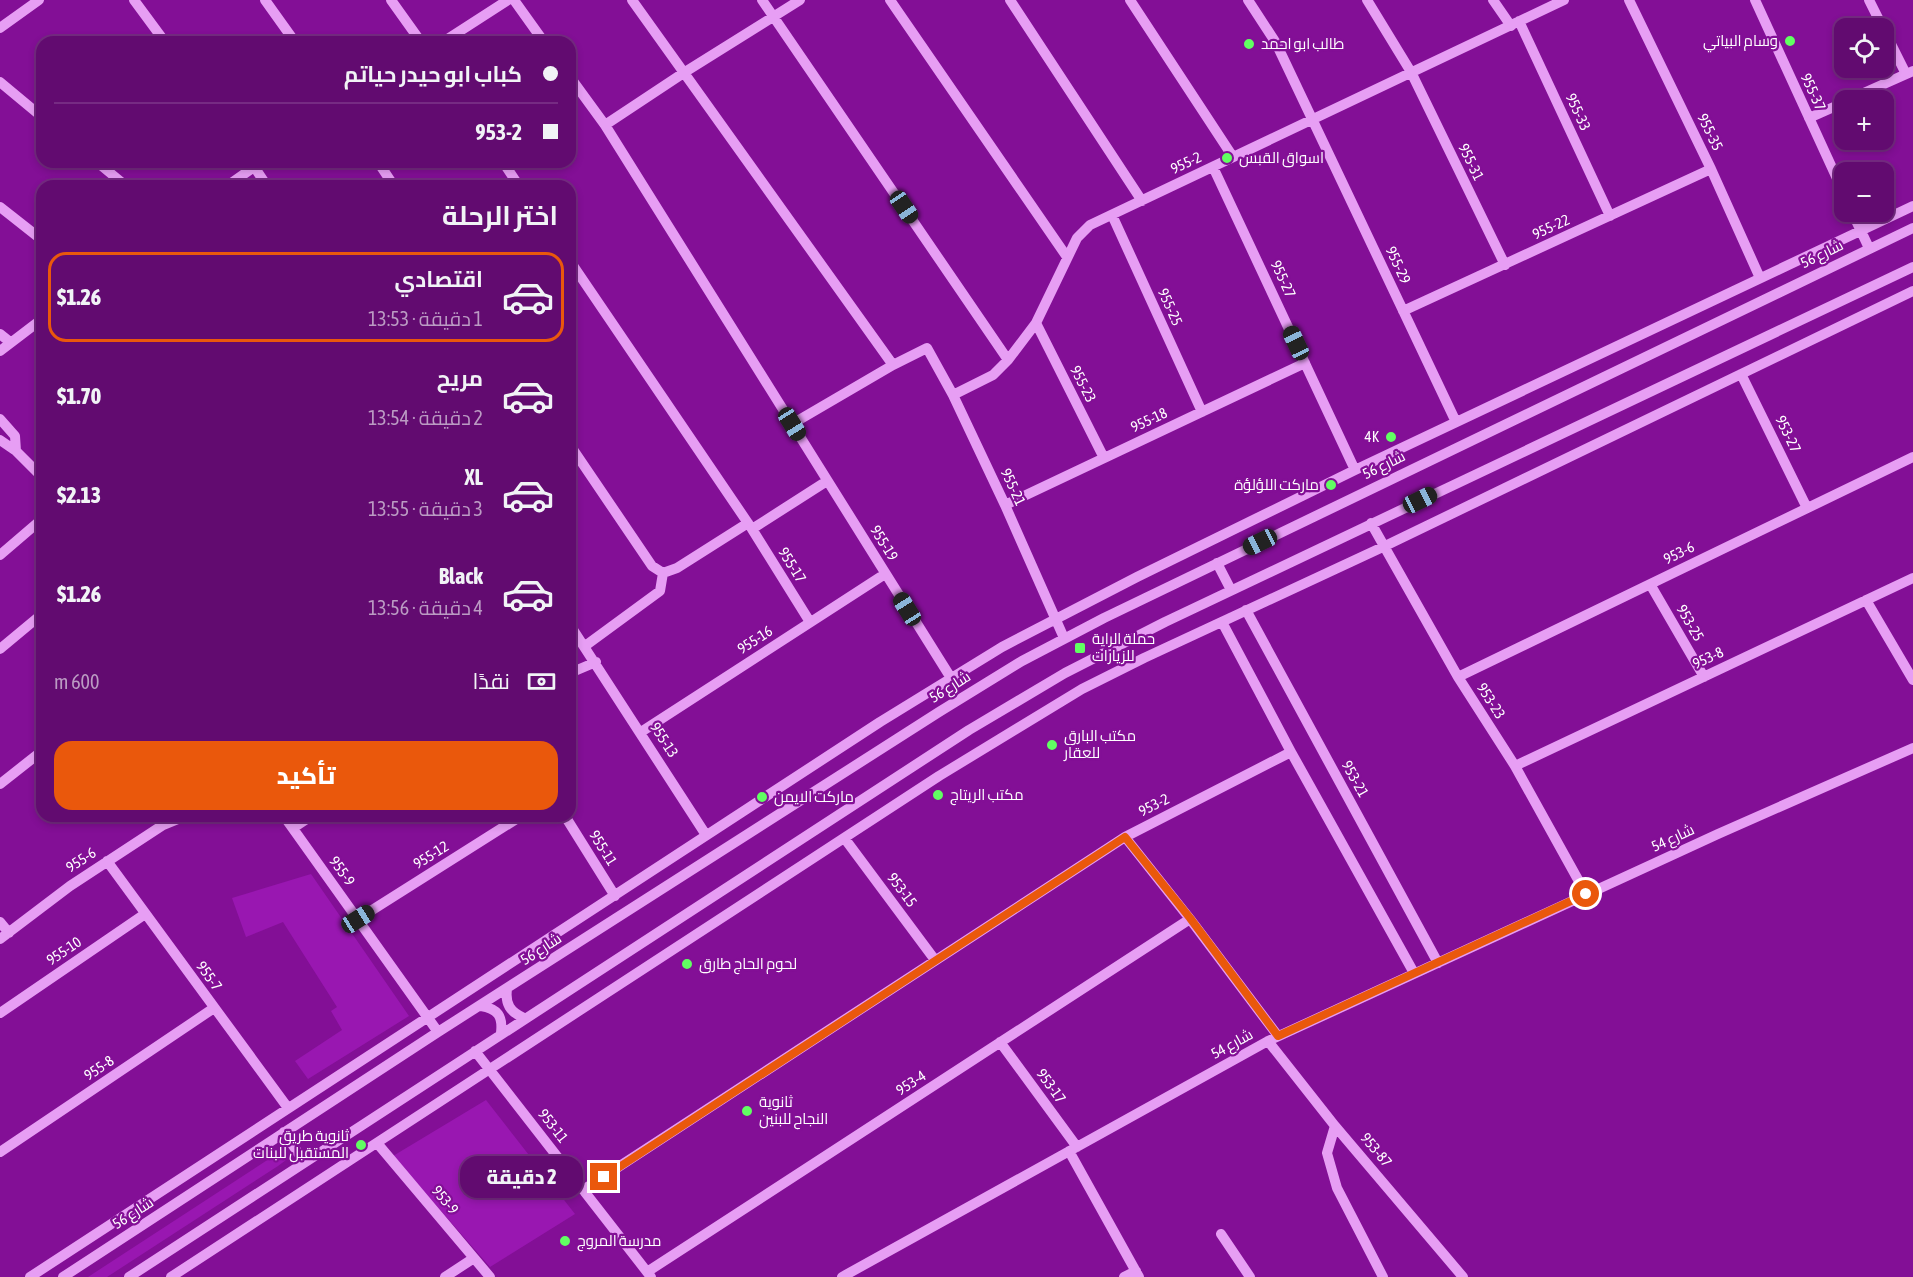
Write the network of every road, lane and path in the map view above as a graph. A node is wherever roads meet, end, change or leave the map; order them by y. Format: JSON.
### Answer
{"nodes":[{"id":1,"x":39,"y":0,"type":"edge"},
{"id":2,"x":134,"y":0,"type":"edge"},
{"id":3,"x":266,"y":0,"type":"edge"},
{"id":4,"x":391,"y":0,"type":"edge"},
{"id":5,"x":508,"y":0,"type":"edge"},
{"id":6,"x":514,"y":0,"type":"edge"},
{"id":7,"x":632,"y":0,"type":"edge"},
{"id":8,"x":762,"y":0,"type":"edge"},
{"id":9,"x":800,"y":0,"type":"edge"},
{"id":10,"x":890,"y":0,"type":"edge"},
{"id":11,"x":1010,"y":0,"type":"edge"},
{"id":12,"x":1130,"y":0,"type":"edge"},
{"id":13,"x":1248,"y":0,"type":"edge"},
{"id":14,"x":1367,"y":0,"type":"edge"},
{"id":15,"x":1493,"y":0,"type":"edge"},
{"id":16,"x":1564,"y":0,"type":"edge"},
{"id":17,"x":1629,"y":0,"type":"edge"},
{"id":18,"x":1755,"y":0,"type":"edge"},
{"id":19,"x":1869,"y":0,"type":"edge"},
{"id":20,"x":774,"y":16,"type":"junction"},
{"id":21,"x":1878,"y":18,"type":"edge"},
{"id":22,"x":1515,"y":24,"type":"junction"},
{"id":23,"x":0,"y":28,"type":"edge"},
{"id":24,"x":159,"y":36,"type":"edge"},
{"id":25,"x":291,"y":36,"type":"edge"},
{"id":26,"x":417,"y":36,"type":"edge"},
{"id":27,"x":452,"y":36,"type":"edge"},
{"id":28,"x":540,"y":36,"type":"edge"},
{"id":29,"x":1894,"y":47,"type":"edge"},
{"id":30,"x":685,"y":72,"type":"junction"},
{"id":31,"x":1411,"y":72,"type":"junction"},
{"id":32,"x":1909,"y":73,"type":"edge"},
{"id":33,"x":0,"y":82,"type":"edge"},
{"id":34,"x":576,"y":85,"type":"edge"},
{"id":35,"x":1871,"y":90,"type":"edge"},
{"id":36,"x":1834,"y":107,"type":"edge"},
{"id":37,"x":36,"y":112,"type":"edge"},
{"id":38,"x":1809,"y":118,"type":"junction"},
{"id":39,"x":1313,"y":119,"type":"junction"},
{"id":40,"x":605,"y":125,"type":"junction"},
{"id":41,"x":1233,"y":157,"type":"junction"},
{"id":42,"x":1213,"y":166,"type":"junction"},
{"id":43,"x":104,"y":168,"type":"edge"},
{"id":44,"x":251,"y":168,"type":"edge"},
{"id":45,"x":1711,"y":169,"type":"junction"},
{"id":46,"x":1834,"y":172,"type":"edge"},
{"id":47,"x":119,"y":180,"type":"edge"},
{"id":48,"x":235,"y":180,"type":"edge"},
{"id":49,"x":1142,"y":201,"type":"junction"},
{"id":50,"x":1913,"y":206,"type":"edge"},
{"id":51,"x":0,"y":207,"type":"edge"},
{"id":52,"x":1112,"y":215,"type":"junction"},
{"id":53,"x":1610,"y":216,"type":"junction"},
{"id":54,"x":1857,"y":222,"type":"edge"},
{"id":55,"x":1913,"y":228,"type":"edge"},
{"id":56,"x":1861,"y":230,"type":"junction"},
{"id":57,"x":36,"y":235,"type":"edge"},
{"id":58,"x":1869,"y":248,"type":"junction"},
{"id":59,"x":1067,"y":257,"type":"junction"},
{"id":60,"x":1504,"y":265,"type":"junction"},
{"id":61,"x":1913,"y":267,"type":"edge"},
{"id":62,"x":576,"y":270,"type":"edge"},
{"id":63,"x":1760,"y":278,"type":"junction"},
{"id":64,"x":1913,"y":291,"type":"edge"},
{"id":65,"x":1403,"y":311,"type":"junction"},
{"id":66,"x":36,"y":323,"type":"edge"},
{"id":67,"x":1036,"y":323,"type":"junction"},
{"id":68,"x":0,"y":334,"type":"edge"},
{"id":69,"x":10,"y":342,"type":"junction"},
{"id":70,"x":0,"y":351,"type":"edge"},
{"id":71,"x":1008,"y":360,"type":"junction"},
{"id":72,"x":1305,"y":363,"type":"junction"},
{"id":73,"x":893,"y":365,"type":"junction"},
{"id":74,"x":1741,"y":374,"type":"junction"},
{"id":75,"x":953,"y":395,"type":"junction"},
{"id":76,"x":1202,"y":412,"type":"junction"},
{"id":77,"x":0,"y":419,"type":"edge"},
{"id":78,"x":1456,"y":422,"type":"junction"},
{"id":79,"x":792,"y":424,"type":"junction"},
{"id":80,"x":0,"y":440,"type":"edge"},
{"id":81,"x":16,"y":451,"type":"junction"},
{"id":82,"x":576,"y":455,"type":"edge"},
{"id":83,"x":1913,"y":457,"type":"edge"},
{"id":84,"x":1104,"y":458,"type":"junction"},
{"id":85,"x":1355,"y":470,"type":"junction"},
{"id":86,"x":36,"y":471,"type":"edge"},
{"id":87,"x":827,"y":481,"type":"junction"},
{"id":88,"x":1005,"y":505,"type":"junction"},
{"id":89,"x":1807,"y":508,"type":"junction"},
{"id":90,"x":1371,"y":523,"type":"junction"},
{"id":91,"x":36,"y":524,"type":"edge"},
{"id":92,"x":750,"y":526,"type":"junction"},
{"id":93,"x":1385,"y":546,"type":"junction"},
{"id":94,"x":0,"y":555,"type":"edge"},
{"id":95,"x":1217,"y":563,"type":"junction"},
{"id":96,"x":663,"y":573,"type":"junction"},
{"id":97,"x":885,"y":574,"type":"junction"},
{"id":98,"x":1913,"y":578,"type":"edge"},
{"id":99,"x":1650,"y":584,"type":"junction"},
{"id":100,"x":1231,"y":590,"type":"junction"},
{"id":101,"x":1866,"y":600,"type":"junction"},
{"id":102,"x":1246,"y":610,"type":"junction"},
{"id":103,"x":36,"y":619,"type":"edge"},
{"id":104,"x":1055,"y":619,"type":"junction"},
{"id":105,"x":1222,"y":621,"type":"junction"},
{"id":106,"x":810,"y":622,"type":"junction"},
{"id":107,"x":576,"y":633,"type":"edge"},
{"id":108,"x":1064,"y":638,"type":"junction"},
{"id":109,"x":585,"y":646,"type":"junction"},
{"id":110,"x":0,"y":649,"type":"edge"},
{"id":111,"x":596,"y":662,"type":"junction"},
{"id":112,"x":576,"y":670,"type":"edge"},
{"id":113,"x":1458,"y":677,"type":"junction"},
{"id":114,"x":1704,"y":677,"type":"junction"},
{"id":115,"x":951,"y":678,"type":"junction"},
{"id":116,"x":1913,"y":680,"type":"edge"},
{"id":117,"x":641,"y":732,"type":"junction"},
{"id":118,"x":1913,"y":748,"type":"edge"},
{"id":119,"x":1291,"y":752,"type":"junction"},
{"id":120,"x":36,"y":756,"type":"edge"},
{"id":121,"x":1515,"y":766,"type":"junction"},
{"id":122,"x":0,"y":784,"type":"edge"},
{"id":123,"x":170,"y":822,"type":"edge"},
{"id":124,"x":288,"y":822,"type":"edge"},
{"id":125,"x":302,"y":822,"type":"edge"},
{"id":126,"x":512,"y":822,"type":"edge"},
{"id":127,"x":569,"y":822,"type":"edge"},
{"id":128,"x":293,"y":828,"type":"junction"},
{"id":129,"x":706,"y":834,"type":"junction"},
{"id":130,"x":1125,"y":837,"type":"junction"},
{"id":131,"x":845,"y":839,"type":"junction"},
{"id":132,"x":107,"y":861,"type":"junction"},
{"id":133,"x":1586,"y":894,"type":"junction"},
{"id":134,"x":615,"y":896,"type":"junction"},
{"id":135,"x":145,"y":914,"type":"junction"},
{"id":136,"x":1190,"y":918,"type":"junction"},
{"id":137,"x":358,"y":919,"type":"junction"},
{"id":138,"x":0,"y":922,"type":"edge"},
{"id":139,"x":4,"y":936,"type":"edge"},
{"id":140,"x":935,"y":960,"type":"junction"},
{"id":141,"x":1438,"y":963,"type":"junction"},
{"id":142,"x":1414,"y":973,"type":"junction"},
{"id":143,"x":507,"y":989,"type":"junction"},
{"id":144,"x":480,"y":1006,"type":"junction"},
{"id":145,"x":214,"y":1008,"type":"junction"},
{"id":146,"x":0,"y":1013,"type":"edge"},
{"id":147,"x":428,"y":1017,"type":"junction"},
{"id":148,"x":524,"y":1018,"type":"junction"},
{"id":149,"x":438,"y":1032,"type":"junction"},
{"id":150,"x":501,"y":1033,"type":"junction"},
{"id":151,"x":1273,"y":1039,"type":"junction"},
{"id":152,"x":1000,"y":1042,"type":"junction"},
{"id":153,"x":475,"y":1051,"type":"junction"},
{"id":154,"x":490,"y":1070,"type":"junction"},
{"id":155,"x":288,"y":1108,"type":"junction"},
{"id":156,"x":1335,"y":1126,"type":"junction"},
{"id":157,"x":284,"y":1132,"type":"junction"},
{"id":158,"x":377,"y":1143,"type":"junction"},
{"id":159,"x":1073,"y":1149,"type":"junction"},
{"id":160,"x":0,"y":1152,"type":"edge"},
{"id":161,"x":304,"y":1162,"type":"junction"},
{"id":162,"x":584,"y":1190,"type":"junction"},
{"id":163,"x":1221,"y":1234,"type":"dead end"},
{"id":164,"x":474,"y":1258,"type":"junction"},
{"id":165,"x":1137,"y":1274,"type":"edge"},
{"id":166,"x":649,"y":1275,"type":"edge"},
{"id":167,"x":30,"y":1277,"type":"edge"},
{"id":168,"x":63,"y":1277,"type":"edge"},
{"id":169,"x":129,"y":1277,"type":"edge"},
{"id":170,"x":171,"y":1277,"type":"edge"},
{"id":171,"x":445,"y":1277,"type":"edge"},
{"id":172,"x":490,"y":1277,"type":"edge"},
{"id":173,"x":842,"y":1277,"type":"edge"},
{"id":174,"x":1124,"y":1277,"type":"edge"},
{"id":175,"x":1250,"y":1277,"type":"edge"},
{"id":176,"x":1383,"y":1277,"type":"edge"},
{"id":177,"x":1463,"y":1277,"type":"edge"}],
"edges":[{"from":1,"to":23,"type":"street"},
{"from":2,"to":24,"type":"street"},
{"from":3,"to":25,"type":"street"},
{"from":4,"to":26,"type":"street"},
{"from":5,"to":27,"type":"street"},
{"from":6,"to":28,"type":"street"},
{"from":7,"to":30,"type":"street"},
{"from":8,"to":20,"type":"street"},
{"from":9,"to":20,"type":"street"},
{"from":10,"to":59,"type":"street"},
{"from":11,"to":49,"type":"street"},
{"from":12,"to":41,"type":"street"},
{"from":13,"to":39,"type":"street","name":"955-29"},
{"from":14,"to":31,"type":"street","name":"955-31"},
{"from":15,"to":22,"type":"street","name":"955-33"},
{"from":16,"to":22,"type":"street","name":"955-2"},
{"from":17,"to":45,"type":"street","name":"955-35"},
{"from":18,"to":38,"type":"street","name":"955-37"},
{"from":19,"to":21,"type":"street"},
{"from":20,"to":30,"type":"street"},
{"from":20,"to":71,"type":"street"},
{"from":22,"to":31,"type":"street","name":"955-2"},
{"from":22,"to":53,"type":"street","name":"955-33"},
{"from":29,"to":32,"type":"street"},
{"from":30,"to":40,"type":"street"},
{"from":30,"to":73,"type":"street"},
{"from":31,"to":39,"type":"street","name":"955-2"},
{"from":31,"to":60,"type":"street","name":"955-31"},
{"from":32,"to":35,"type":"street"},
{"from":33,"to":37,"type":"street"},
{"from":34,"to":40,"type":"street","name":"955-19"},
{"from":36,"to":38,"type":"street"},
{"from":38,"to":46,"type":"street","name":"955-37"},
{"from":39,"to":41,"type":"street","name":"955-2"},
{"from":39,"to":65,"type":"street","name":"955-29"},
{"from":40,"to":79,"type":"street","name":"955-19"},
{"from":41,"to":42,"type":"street","name":"955-2"},
{"from":42,"to":49,"type":"street","name":"955-2"},
{"from":42,"to":72,"type":"street","name":"955-27"},
{"from":43,"to":47,"type":"street"},
{"from":44,"to":48,"type":"street"},
{"from":45,"to":53,"type":"street","name":"955-22"},
{"from":45,"to":63,"type":"street","name":"955-35"},
{"from":49,"to":52,"type":"street","name":"955-2"},
{"from":50,"to":56,"type":"street"},
{"from":51,"to":57,"type":"street"},
{"from":52,"to":59,"type":"street","name":"955-2"},
{"from":52,"to":76,"type":"street","name":"955-25"},
{"from":53,"to":60,"type":"street","name":"955-22"},
{"from":54,"to":56,"type":"street"},
{"from":55,"to":58,"type":"street","name":"شارع 56"},
{"from":56,"to":58,"type":"street"},
{"from":56,"to":63,"type":"street"},
{"from":58,"to":95,"type":"street","name":"شارع 56"},
{"from":59,"to":67,"type":"street","name":"955-2"},
{"from":60,"to":65,"type":"street","name":"955-22"},
{"from":61,"to":90,"type":"street"},
{"from":62,"to":92,"type":"street","name":"955-17"},
{"from":63,"to":78,"type":"street"},
{"from":64,"to":74,"type":"street"},
{"from":65,"to":78,"type":"street","name":"955-29"},
{"from":66,"to":69,"type":"street"},
{"from":67,"to":71,"type":"street","name":"955-2"},
{"from":67,"to":84,"type":"street","name":"955-23"},
{"from":68,"to":69,"type":"street"},
{"from":69,"to":70,"type":"street"},
{"from":71,"to":75,"type":"street","name":"955-2"},
{"from":72,"to":76,"type":"street","name":"955-18"},
{"from":72,"to":85,"type":"street","name":"955-27"},
{"from":73,"to":75,"type":"street","name":"955-21"},
{"from":73,"to":79,"type":"street"},
{"from":74,"to":89,"type":"street","name":"953-27"},
{"from":74,"to":93,"type":"street"},
{"from":75,"to":88,"type":"street","name":"955-21"},
{"from":76,"to":84,"type":"street","name":"955-18"},
{"from":77,"to":81,"type":"street"},
{"from":78,"to":85,"type":"street"},
{"from":79,"to":87,"type":"street","name":"955-19"},
{"from":80,"to":81,"type":"street"},
{"from":81,"to":86,"type":"street"},
{"from":82,"to":96,"type":"street"},
{"from":83,"to":89,"type":"street","name":"953-6"},
{"from":84,"to":88,"type":"street","name":"955-18"},
{"from":85,"to":104,"type":"street"},
{"from":87,"to":92,"type":"street"},
{"from":87,"to":97,"type":"street","name":"955-19"},
{"from":88,"to":104,"type":"street","name":"955-21"},
{"from":89,"to":99,"type":"street","name":"953-6"},
{"from":90,"to":93,"type":"street","name":"953-23"},
{"from":90,"to":100,"type":"street"},
{"from":91,"to":94,"type":"street"},
{"from":92,"to":96,"type":"street"},
{"from":92,"to":106,"type":"street","name":"955-17"},
{"from":93,"to":102,"type":"street"},
{"from":93,"to":113,"type":"street","name":"953-23"},
{"from":95,"to":100,"type":"street"},
{"from":95,"to":108,"type":"street","name":"شارع 56"},
{"from":96,"to":109,"type":"street"},
{"from":97,"to":106,"type":"street","name":"955-16"},
{"from":97,"to":115,"type":"street","name":"955-19"},
{"from":98,"to":101,"type":"street","name":"953-8"},
{"from":99,"to":113,"type":"street","name":"953-6"},
{"from":99,"to":114,"type":"street","name":"953-25"},
{"from":100,"to":148,"type":"street"},
{"from":101,"to":114,"type":"street","name":"953-8"},
{"from":101,"to":116,"type":"street"},
{"from":102,"to":105,"type":"street"},
{"from":102,"to":141,"type":"street","name":"953-21"},
{"from":103,"to":110,"type":"street"},
{"from":104,"to":108,"type":"street","name":"955-21"},
{"from":104,"to":115,"type":"street"},
{"from":105,"to":119,"type":"street"},
{"from":105,"to":131,"type":"street"},
{"from":106,"to":117,"type":"street","name":"955-16"},
{"from":107,"to":109,"type":"street","name":"955-13"},
{"from":108,"to":143,"type":"street","name":"شارع 56"},
{"from":109,"to":111,"type":"street","name":"955-13"},
{"from":111,"to":112,"type":"street"},
{"from":111,"to":117,"type":"street","name":"955-13"},
{"from":113,"to":121,"type":"street","name":"953-23"},
{"from":114,"to":121,"type":"street","name":"953-8"},
{"from":115,"to":129,"type":"street"},
{"from":117,"to":129,"type":"street","name":"955-13"},
{"from":118,"to":133,"type":"street","name":"شارع 54"},
{"from":119,"to":130,"type":"street","name":"953-2"},
{"from":119,"to":142,"type":"street"},
{"from":120,"to":122,"type":"street"},
{"from":121,"to":133,"type":"street","name":"953-23"},
{"from":123,"to":132,"type":"street","name":"955-6"},
{"from":124,"to":128,"type":"street","name":"955-9"},
{"from":125,"to":128,"type":"street"},
{"from":126,"to":137,"type":"street","name":"955-12"},
{"from":127,"to":134,"type":"street","name":"955-11"},
{"from":128,"to":137,"type":"street","name":"955-9"},
{"from":129,"to":134,"type":"street"},
{"from":130,"to":136,"type":"street","name":"953-87"},
{"from":130,"to":140,"type":"street","name":"953-2"},
{"from":131,"to":140,"type":"street","name":"953-15"},
{"from":131,"to":154,"type":"street"},
{"from":132,"to":135,"type":"street","name":"955-7"},
{"from":132,"to":139,"type":"street","name":"955-6"},
{"from":133,"to":141,"type":"street","name":"شارع 54"},
{"from":134,"to":147,"type":"street"},
{"from":135,"to":145,"type":"street","name":"955-7"},
{"from":135,"to":146,"type":"street","name":"955-10"},
{"from":136,"to":151,"type":"street","name":"953-87"},
{"from":136,"to":152,"type":"street","name":"953-4"},
{"from":137,"to":147,"type":"street","name":"955-9"},
{"from":138,"to":139,"type":"street"},
{"from":140,"to":162,"type":"street","name":"953-2"},
{"from":141,"to":142,"type":"street","name":"شارع 54"},
{"from":142,"to":151,"type":"street","name":"شارع 54"},
{"from":143,"to":144,"type":"street","name":"شارع 56"},
{"from":143,"to":148,"type":"street"},
{"from":144,"to":149,"type":"street","name":"شارع 56"},
{"from":144,"to":150,"type":"street"},
{"from":145,"to":155,"type":"street","name":"955-7"},
{"from":145,"to":160,"type":"street","name":"955-8"},
{"from":147,"to":149,"type":"street","name":"955-9"},
{"from":147,"to":155,"type":"street"},
{"from":148,"to":150,"type":"street"},
{"from":149,"to":157,"type":"street","name":"شارع 56"},
{"from":150,"to":153,"type":"street"},
{"from":151,"to":156,"type":"street","name":"953-87"},
{"from":151,"to":159,"type":"street","name":"شارع 54"},
{"from":152,"to":159,"type":"street","name":"953-17"},
{"from":152,"to":166,"type":"street","name":"953-4"},
{"from":153,"to":154,"type":"street","name":"953-11"},
{"from":153,"to":161,"type":"street"},
{"from":154,"to":158,"type":"street"},
{"from":154,"to":162,"type":"street","name":"953-11"},
{"from":155,"to":167,"type":"street"},
{"from":156,"to":176,"type":"street"},
{"from":156,"to":177,"type":"street","name":"953-87"},
{"from":157,"to":161,"type":"street"},
{"from":157,"to":168,"type":"street","name":"شارع 56"},
{"from":158,"to":164,"type":"street","name":"953-9"},
{"from":158,"to":170,"type":"street"},
{"from":159,"to":165,"type":"street","name":"953-17"},
{"from":159,"to":173,"type":"street","name":"شارع 54"},
{"from":161,"to":169,"type":"street"},
{"from":162,"to":166,"type":"street","name":"953-11"},
{"from":163,"to":175,"type":"street"},
{"from":164,"to":171,"type":"street"},
{"from":164,"to":172,"type":"street","name":"953-9"},
{"from":165,"to":174,"type":"street"}]}
